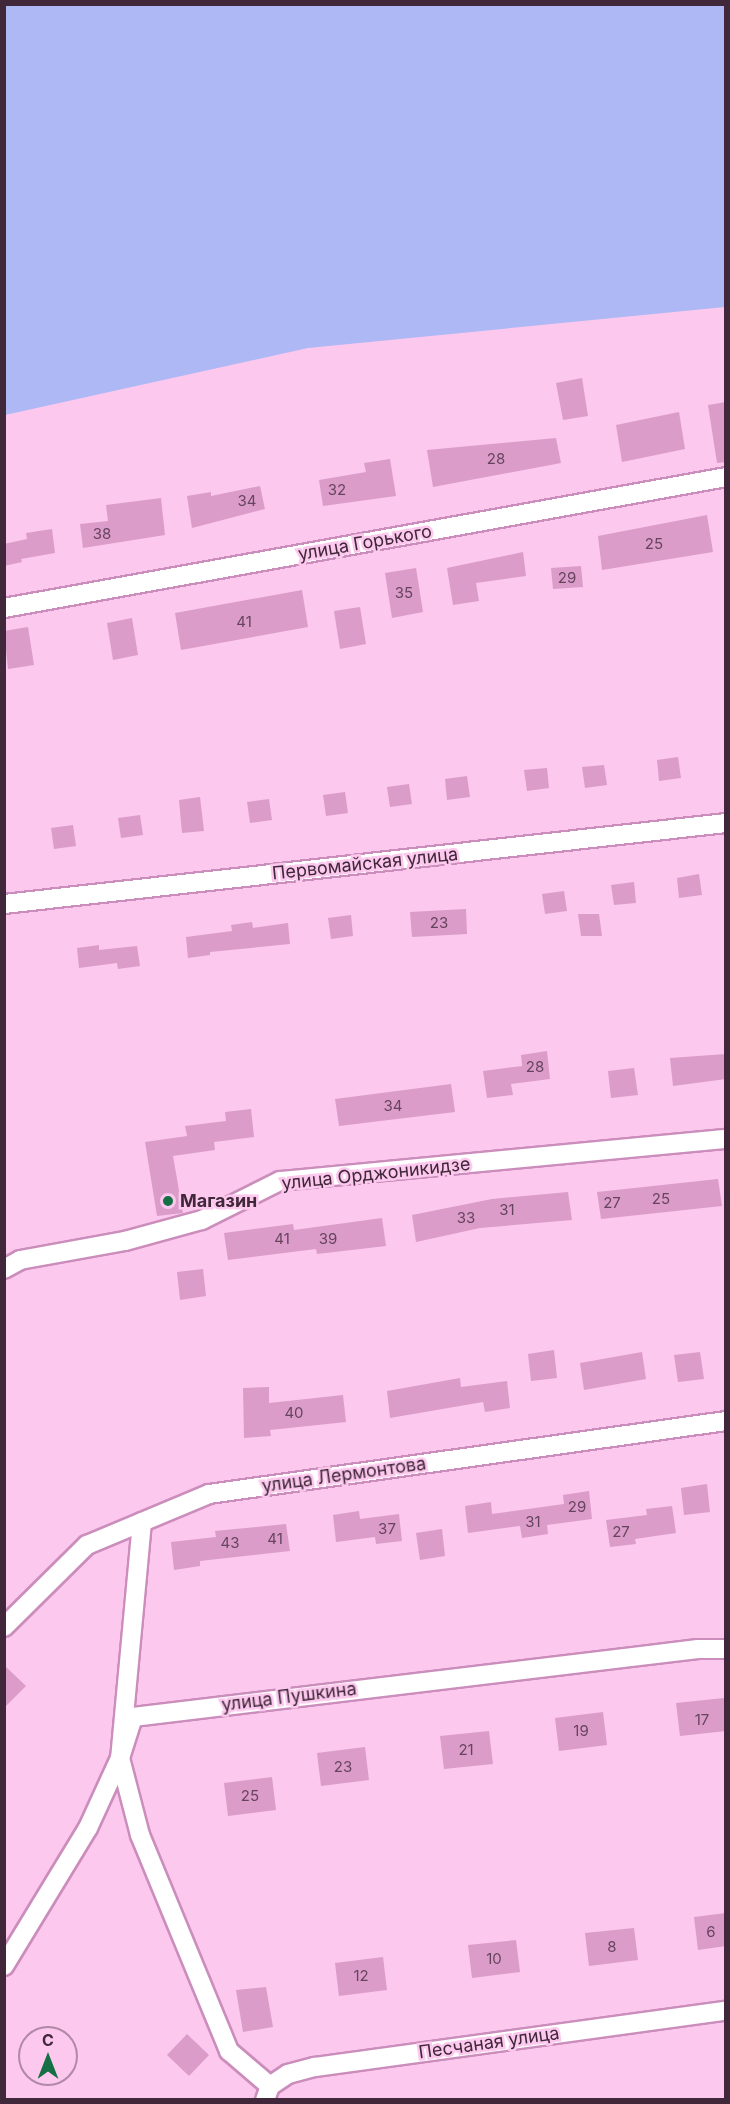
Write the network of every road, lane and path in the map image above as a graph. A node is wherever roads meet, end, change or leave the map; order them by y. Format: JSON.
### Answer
{"nodes":[{"id":1,"x":726,"y":477,"type":"edge"},
{"id":2,"x":4,"y":608,"type":"edge"},
{"id":3,"x":726,"y":823,"type":"edge"},
{"id":4,"x":4,"y":904,"type":"edge"},
{"id":5,"x":726,"y":1139,"type":"edge"},
{"id":6,"x":4,"y":1269,"type":"edge"},
{"id":7,"x":726,"y":1421,"type":"edge"},
{"id":8,"x":142,"y":1522,"type":"junction"},
{"id":9,"x":4,"y":1627,"type":"edge"},
{"id":10,"x":726,"y":1649,"type":"edge"},
{"id":11,"x":120,"y":1758,"type":"junction"},
{"id":12,"x":4,"y":1966,"type":"edge"},
{"id":13,"x":726,"y":2011,"type":"edge"},
{"id":14,"x":268,"y":2093,"type":"edge"}],
"edges":[{"from":1,"to":2,"type":"street","name":"улица Горького"},
{"from":3,"to":4,"type":"street","name":"Первомайская улица"},
{"from":5,"to":6,"type":"street","name":"улица Орджоникидзе"},
{"from":7,"to":8,"type":"street","name":"улица Лермонтова"},
{"from":8,"to":9,"type":"street","name":"улица Лермонтова"},
{"from":8,"to":11,"type":"street"},
{"from":10,"to":11,"type":"street","name":"улица Пушкина"},
{"from":11,"to":12,"type":"street","name":"улица Пушкина"},
{"from":11,"to":14,"type":"street"},
{"from":13,"to":14,"type":"street","name":"Песчаная улица"}]}
